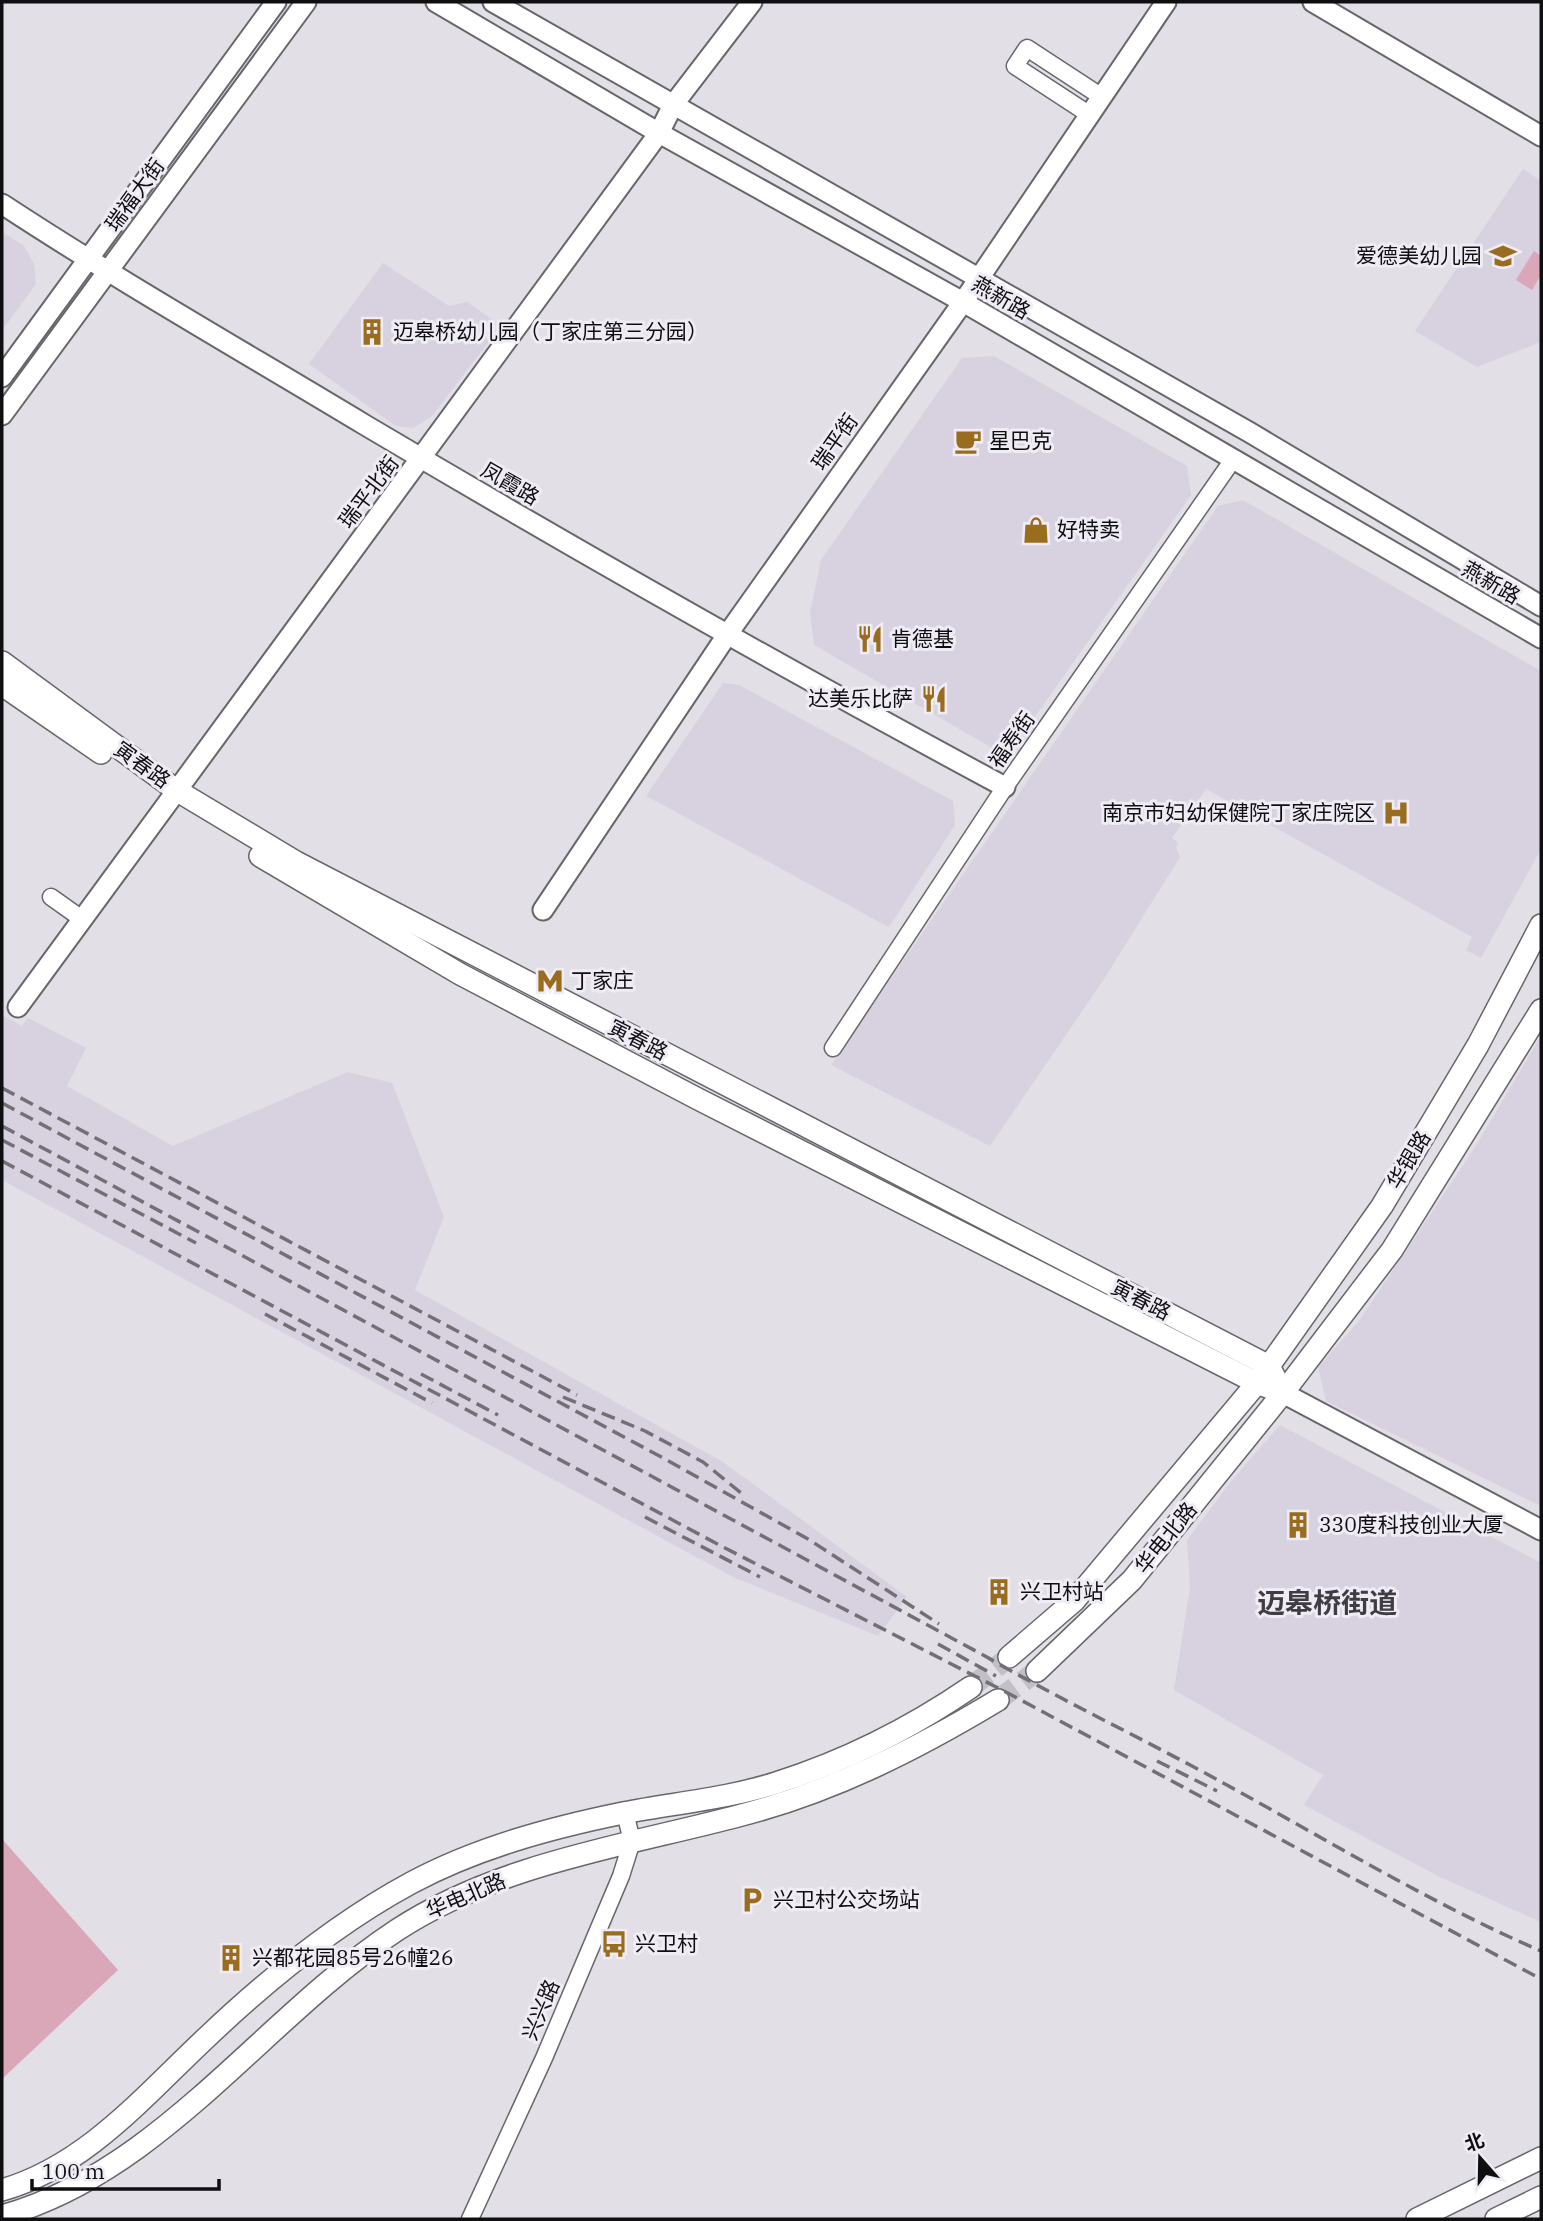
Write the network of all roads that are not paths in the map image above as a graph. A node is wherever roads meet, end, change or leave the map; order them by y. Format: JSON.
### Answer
{"nodes":[{"id":1,"x":276,"y":2,"type":"edge"},
{"id":2,"x":306,"y":2,"type":"edge"},
{"id":3,"x":436,"y":2,"type":"edge"},
{"id":4,"x":493,"y":2,"type":"edge"},
{"id":5,"x":752,"y":2,"type":"edge"},
{"id":6,"x":1166,"y":2,"type":"edge"},
{"id":7,"x":1313,"y":2,"type":"edge"},
{"id":8,"x":1102,"y":97,"type":"junction"},
{"id":9,"x":673,"y":105,"type":"junction"},
{"id":10,"x":1090,"y":115,"type":"junction"},
{"id":11,"x":659,"y":133,"type":"junction"},
{"id":12,"x":1541,"y":136,"type":"edge"},
{"id":13,"x":2,"y":204,"type":"edge"},
{"id":14,"x":89,"y":261,"type":"junction"},
{"id":15,"x":107,"y":272,"type":"junction"},
{"id":16,"x":979,"y":278,"type":"junction"},
{"id":17,"x":963,"y":302,"type":"junction"},
{"id":18,"x":2,"y":377,"type":"edge"},
{"id":19,"x":2,"y":415,"type":"edge"},
{"id":20,"x":421,"y":459,"type":"junction"},
{"id":21,"x":1232,"y":461,"type":"junction"},
{"id":22,"x":1541,"y":606,"type":"edge"},
{"id":23,"x":727,"y":635,"type":"junction"},
{"id":24,"x":1541,"y":638,"type":"edge"},
{"id":25,"x":2,"y":662,"type":"edge"},
{"id":26,"x":2,"y":685,"type":"edge"},
{"id":27,"x":1005,"y":786,"type":"junction"},
{"id":28,"x":172,"y":795,"type":"junction"},
{"id":29,"x":51,"y":897,"type":"dead end"},
{"id":30,"x":543,"y":910,"type":"dead end"},
{"id":31,"x":82,"y":919,"type":"junction"},
{"id":32,"x":1541,"y":925,"type":"edge"},
{"id":33,"x":18,"y":1007,"type":"dead end"},
{"id":34,"x":1541,"y":1010,"type":"edge"},
{"id":35,"x":834,"y":1048,"type":"dead end"},
{"id":36,"x":1263,"y":1375,"type":"junction"},
{"id":37,"x":1283,"y":1393,"type":"junction"},
{"id":38,"x":1541,"y":1530,"type":"edge"},
{"id":39,"x":1009,"y":1657,"type":"tunnel mouth"},
{"id":40,"x":1037,"y":1671,"type":"tunnel mouth"},
{"id":41,"x":971,"y":1687,"type":"tunnel mouth"},
{"id":42,"x":998,"y":1700,"type":"tunnel mouth"},
{"id":43,"x":625,"y":1812,"type":"junction"},
{"id":44,"x":632,"y":1841,"type":"junction"},
{"id":45,"x":1541,"y":2158,"type":"edge"},
{"id":46,"x":2,"y":2190,"type":"edge"},
{"id":47,"x":1541,"y":2197,"type":"edge"},
{"id":48,"x":2,"y":2216,"type":"edge"},
{"id":49,"x":470,"y":2219,"type":"edge"},
{"id":50,"x":1417,"y":2219,"type":"edge"},
{"id":51,"x":1496,"y":2219,"type":"edge"}],
"edges":[{"from":1,"to":14,"type":"street","name":"瑞福大街"},
{"from":2,"to":15,"type":"street","name":"瑞福大街"},
{"from":3,"to":11,"type":"street","name":"燕新路"},
{"from":4,"to":9,"type":"street","name":"燕新路"},
{"from":5,"to":9,"type":"street","name":"瑞平北街"},
{"from":6,"to":8,"type":"street","name":"瑞平街"},
{"from":7,"to":12,"type":"street"},
{"from":8,"to":10,"type":"street","name":"瑞平街"},
{"from":8,"to":10,"type":"street"},
{"from":9,"to":11,"type":"street","name":"瑞平北街"},
{"from":9,"to":16,"type":"street","name":"燕新路"},
{"from":10,"to":16,"type":"street","name":"瑞平街"},
{"from":11,"to":17,"type":"street","name":"燕新路"},
{"from":11,"to":20,"type":"street","name":"瑞平北街"},
{"from":13,"to":14,"type":"street","name":"凤霞路"},
{"from":14,"to":15,"type":"street","name":"凤霞路"},
{"from":14,"to":18,"type":"street","name":"瑞福大街"},
{"from":15,"to":19,"type":"street","name":"瑞福大街"},
{"from":15,"to":20,"type":"street","name":"凤霞路"},
{"from":16,"to":17,"type":"street","name":"瑞平街"},
{"from":16,"to":22,"type":"street","name":"燕新路"},
{"from":17,"to":21,"type":"street","name":"燕新路"},
{"from":17,"to":23,"type":"street","name":"瑞平街"},
{"from":20,"to":23,"type":"street","name":"凤霞路"},
{"from":20,"to":28,"type":"street","name":"瑞平北街"},
{"from":21,"to":24,"type":"street","name":"燕新路"},
{"from":21,"to":27,"type":"street","name":"福寿街"},
{"from":23,"to":27,"type":"street","name":"凤霞路"},
{"from":23,"to":30,"type":"street","name":"瑞平街"},
{"from":25,"to":28,"type":"main road","name":"寅春路"},
{"from":26,"to":28,"type":"main road","name":"寅春路"},
{"from":27,"to":35,"type":"street","name":"福寿街"},
{"from":28,"to":31,"type":"street","name":"瑞平北街"},
{"from":28,"to":36,"type":"main road","name":"寅春路"},
{"from":29,"to":31,"type":"street"},
{"from":31,"to":33,"type":"street","name":"瑞平北街"},
{"from":32,"to":36,"type":"main road","name":"华银路"},
{"from":34,"to":37,"type":"main road","name":"华银路"},
{"from":36,"to":37,"type":"main road"},
{"from":36,"to":39,"type":"main road","name":"华电北路"},
{"from":37,"to":38,"type":"street"},
{"from":37,"to":40,"type":"main road","name":"华电北路"},
{"from":41,"to":43,"type":"main road","name":"华电北路"},
{"from":42,"to":44,"type":"main road","name":"华电北路"},
{"from":43,"to":44,"type":"street"},
{"from":43,"to":46,"type":"main road","name":"华电北路"},
{"from":44,"to":48,"type":"main road","name":"华电北路"},
{"from":44,"to":49,"type":"street","name":"兴兴路"},
{"from":45,"to":50,"type":"main road"},
{"from":47,"to":51,"type":"main road"}]}
